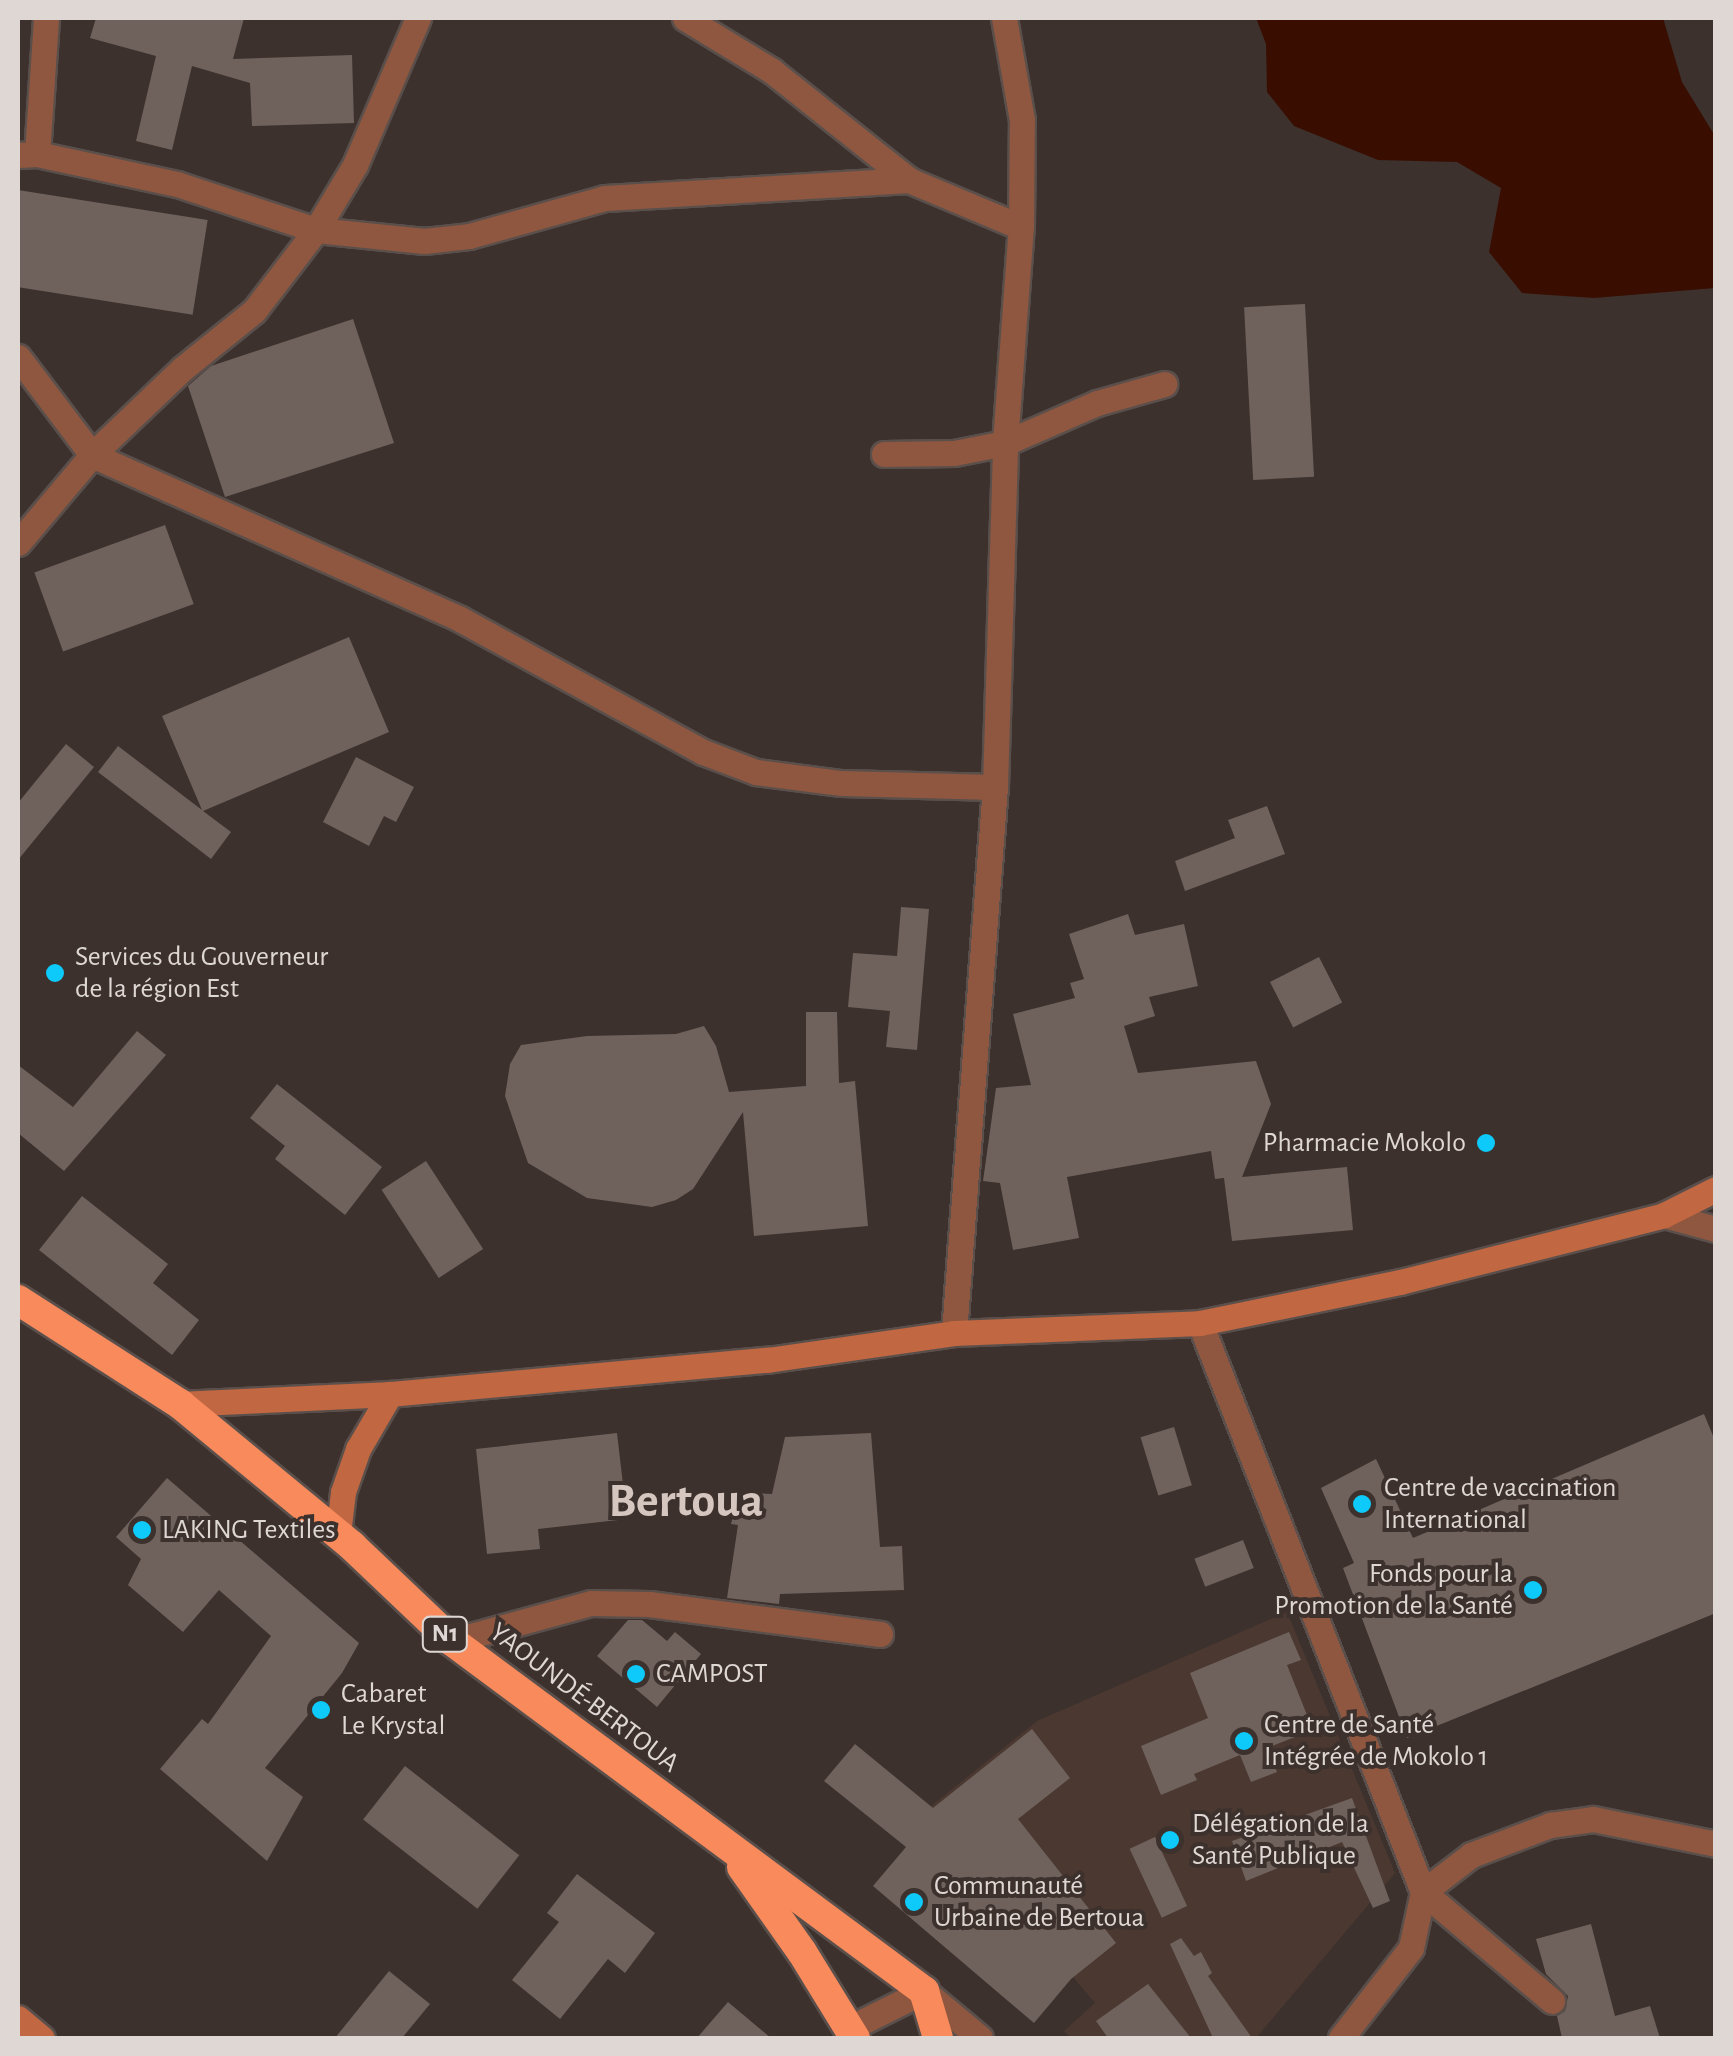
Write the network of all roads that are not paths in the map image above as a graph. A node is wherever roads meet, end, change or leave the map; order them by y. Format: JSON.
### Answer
{"nodes":[{"id":1,"x":46,"y":18,"type":"edge"},
{"id":2,"x":418,"y":18,"type":"edge"},
{"id":3,"x":684,"y":18,"type":"edge"},
{"id":4,"x":1004,"y":18,"type":"edge"},
{"id":5,"x":27,"y":155,"type":"edge"},
{"id":6,"x":910,"y":180,"type":"junction"},
{"id":7,"x":1021,"y":228,"type":"junction"},
{"id":8,"x":316,"y":230,"type":"junction"},
{"id":9,"x":18,"y":357,"type":"edge"},
{"id":10,"x":1164,"y":384,"type":"dead end"},
{"id":11,"x":1005,"y":442,"type":"junction"},
{"id":12,"x":92,"y":454,"type":"junction"},
{"id":13,"x":884,"y":454,"type":"dead end"},
{"id":14,"x":18,"y":544,"type":"edge"},
{"id":15,"x":995,"y":786,"type":"junction"},
{"id":16,"x":1716,"y":1189,"type":"edge"},
{"id":17,"x":1664,"y":1215,"type":"junction"},
{"id":18,"x":1716,"y":1229,"type":"edge"},
{"id":19,"x":18,"y":1300,"type":"edge"},
{"id":20,"x":1200,"y":1323,"type":"junction"},
{"id":21,"x":954,"y":1333,"type":"junction"},
{"id":22,"x":390,"y":1394,"type":"junction"},
{"id":23,"x":180,"y":1404,"type":"junction"},
{"id":24,"x":352,"y":1546,"type":"junction"},
{"id":25,"x":880,"y":1634,"type":"dead end"},
{"id":26,"x":452,"y":1641,"type":"junction"},
{"id":27,"x":726,"y":1844,"type":"junction"},
{"id":28,"x":1716,"y":1844,"type":"edge"},
{"id":29,"x":1424,"y":1892,"type":"junction"},
{"id":30,"x":924,"y":1991,"type":"junction"},
{"id":31,"x":1552,"y":2001,"type":"dead end"},
{"id":32,"x":18,"y":2018,"type":"edge"},
{"id":33,"x":852,"y":2033,"type":"edge"},
{"id":34,"x":42,"y":2038,"type":"edge"},
{"id":35,"x":938,"y":2038,"type":"edge"},
{"id":36,"x":980,"y":2038,"type":"edge"},
{"id":37,"x":1341,"y":2038,"type":"edge"}],
"edges":[{"from":1,"to":5,"type":"street"},
{"from":2,"to":8,"type":"street"},
{"from":3,"to":6,"type":"street"},
{"from":4,"to":7,"type":"street"},
{"from":5,"to":8,"type":"street"},
{"from":6,"to":7,"type":"street"},
{"from":6,"to":8,"type":"street"},
{"from":7,"to":11,"type":"street"},
{"from":8,"to":12,"type":"street"},
{"from":9,"to":12,"type":"street"},
{"from":10,"to":11,"type":"street"},
{"from":11,"to":13,"type":"street"},
{"from":11,"to":15,"type":"street"},
{"from":12,"to":14,"type":"street"},
{"from":12,"to":15,"type":"street"},
{"from":15,"to":21,"type":"street"},
{"from":16,"to":17,"type":"main road"},
{"from":17,"to":18,"type":"street"},
{"from":17,"to":20,"type":"main road"},
{"from":19,"to":23,"type":"highway","number":"N1"},
{"from":20,"to":21,"type":"main road"},
{"from":20,"to":29,"type":"street"},
{"from":21,"to":22,"type":"main road"},
{"from":22,"to":23,"type":"main road"},
{"from":22,"to":24,"type":"main road"},
{"from":23,"to":24,"type":"highway","name":"YAOUNDÉ-BERTOUA","number":"N1"},
{"from":24,"to":26,"type":"highway","name":"YAOUNDÉ-BERTOUA","number":"N1"},
{"from":25,"to":26,"type":"street"},
{"from":26,"to":27,"type":"highway","name":"YAOUNDÉ-BERTOUA","number":"N1"},
{"from":27,"to":30,"type":"highway","name":"YAOUNDÉ-BERTOUA","number":"N1"},
{"from":27,"to":33,"type":"highway","name":"YAOUNDÉ-BERTOUA","number":"N1"},
{"from":28,"to":29,"type":"street"},
{"from":29,"to":31,"type":"street"},
{"from":29,"to":37,"type":"street"},
{"from":30,"to":33,"type":"street"},
{"from":30,"to":35,"type":"highway"},
{"from":30,"to":36,"type":"street"},
{"from":32,"to":34,"type":"main road"}]}
